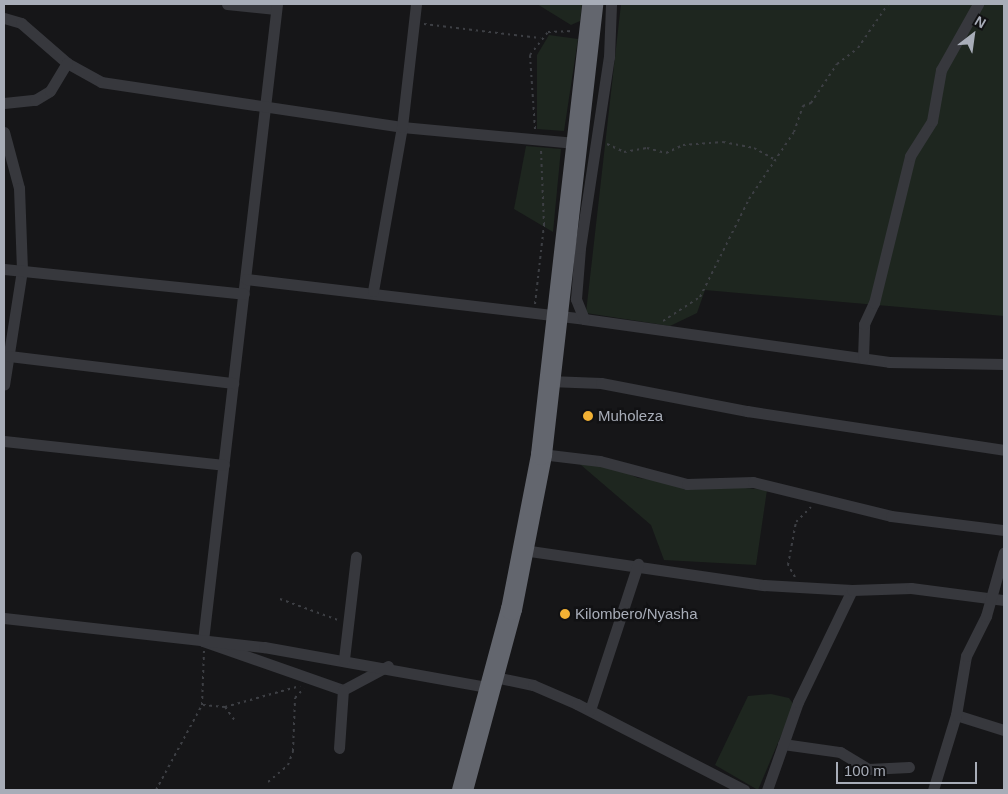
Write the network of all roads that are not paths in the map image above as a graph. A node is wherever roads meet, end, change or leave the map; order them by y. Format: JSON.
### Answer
{"nodes":[{"id":1,"x":227,"y":4,"type":"edge"},
{"id":2,"x":416,"y":4,"type":"edge"},
{"id":3,"x":592,"y":4,"type":"edge"},
{"id":4,"x":611,"y":4,"type":"edge"},
{"id":5,"x":978,"y":4,"type":"edge"},
{"id":6,"x":277,"y":6,"type":"edge"},
{"id":7,"x":4,"y":18,"type":"edge"},
{"id":8,"x":67,"y":64,"type":"junction"},
{"id":9,"x":4,"y":103,"type":"edge"},
{"id":10,"x":266,"y":110,"type":"junction"},
{"id":11,"x":402,"y":128,"type":"junction"},
{"id":12,"x":4,"y":132,"type":"edge"},
{"id":13,"x":575,"y":143,"type":"junction"},
{"id":14,"x":4,"y":269,"type":"edge"},
{"id":15,"x":22,"y":270,"type":"junction"},
{"id":16,"x":246,"y":279,"type":"junction"},
{"id":17,"x":373,"y":291,"type":"junction"},
{"id":18,"x":244,"y":294,"type":"junction"},
{"id":19,"x":555,"y":318,"type":"junction"},
{"id":20,"x":584,"y":319,"type":"junction"},
{"id":21,"x":9,"y":356,"type":"junction"},
{"id":22,"x":862,"y":358,"type":"junction"},
{"id":23,"x":1004,"y":364,"type":"edge"},
{"id":24,"x":549,"y":381,"type":"junction"},
{"id":25,"x":234,"y":383,"type":"junction"},
{"id":26,"x":4,"y":385,"type":"edge"},
{"id":27,"x":4,"y":440,"type":"edge"},
{"id":28,"x":1004,"y":450,"type":"edge"},
{"id":29,"x":541,"y":454,"type":"junction"},
{"id":30,"x":224,"y":465,"type":"junction"},
{"id":31,"x":1004,"y":530,"type":"edge"},
{"id":32,"x":523,"y":550,"type":"junction"},
{"id":33,"x":1004,"y":552,"type":"edge"},
{"id":34,"x":356,"y":557,"type":"dead end"},
{"id":35,"x":638,"y":564,"type":"junction"},
{"id":36,"x":852,"y":590,"type":"junction"},
{"id":37,"x":991,"y":599,"type":"junction"},
{"id":38,"x":1004,"y":600,"type":"edge"},
{"id":39,"x":4,"y":618,"type":"edge"},
{"id":40,"x":203,"y":641,"type":"junction"},
{"id":41,"x":344,"y":659,"type":"junction"},
{"id":42,"x":388,"y":666,"type":"junction"},
{"id":43,"x":488,"y":681,"type":"junction"},
{"id":44,"x":342,"y":690,"type":"junction"},
{"id":45,"x":590,"y":710,"type":"junction"},
{"id":46,"x":956,"y":715,"type":"junction"},
{"id":47,"x":1004,"y":730,"type":"edge"},
{"id":48,"x":784,"y":744,"type":"junction"},
{"id":49,"x":339,"y":748,"type":"dead end"},
{"id":50,"x":909,"y":767,"type":"dead end"},
{"id":51,"x":462,"y":790,"type":"edge"},
{"id":52,"x":744,"y":790,"type":"edge"},
{"id":53,"x":767,"y":790,"type":"edge"},
{"id":54,"x":933,"y":790,"type":"edge"}],
"edges":[{"from":1,"to":6,"type":"street"},
{"from":2,"to":11,"type":"street"},
{"from":3,"to":13,"type":"highway"},
{"from":4,"to":20,"type":"street"},
{"from":5,"to":22,"type":"street"},
{"from":6,"to":10,"type":"street"},
{"from":7,"to":8,"type":"street"},
{"from":8,"to":9,"type":"street"},
{"from":8,"to":10,"type":"street"},
{"from":10,"to":11,"type":"street"},
{"from":10,"to":16,"type":"street"},
{"from":11,"to":13,"type":"street"},
{"from":11,"to":17,"type":"street"},
{"from":12,"to":15,"type":"street"},
{"from":13,"to":19,"type":"highway"},
{"from":14,"to":15,"type":"street"},
{"from":15,"to":18,"type":"street"},
{"from":15,"to":21,"type":"street"},
{"from":16,"to":17,"type":"street"},
{"from":16,"to":18,"type":"street"},
{"from":17,"to":19,"type":"street"},
{"from":18,"to":25,"type":"street"},
{"from":19,"to":20,"type":"street"},
{"from":19,"to":24,"type":"highway"},
{"from":20,"to":22,"type":"street"},
{"from":21,"to":25,"type":"street"},
{"from":21,"to":26,"type":"street"},
{"from":22,"to":23,"type":"street"},
{"from":24,"to":28,"type":"street"},
{"from":24,"to":29,"type":"highway"},
{"from":25,"to":30,"type":"street"},
{"from":27,"to":30,"type":"street"},
{"from":29,"to":31,"type":"street"},
{"from":29,"to":32,"type":"highway"},
{"from":30,"to":40,"type":"street"},
{"from":32,"to":35,"type":"street"},
{"from":32,"to":43,"type":"highway"},
{"from":33,"to":37,"type":"street"},
{"from":34,"to":41,"type":"street"},
{"from":35,"to":36,"type":"street"},
{"from":35,"to":45,"type":"street"},
{"from":36,"to":37,"type":"street"},
{"from":36,"to":48,"type":"street"},
{"from":37,"to":38,"type":"street"},
{"from":37,"to":46,"type":"street"},
{"from":39,"to":40,"type":"street"},
{"from":40,"to":41,"type":"street"},
{"from":40,"to":44,"type":"street"},
{"from":41,"to":42,"type":"street"},
{"from":42,"to":43,"type":"street"},
{"from":42,"to":44,"type":"street"},
{"from":43,"to":45,"type":"street"},
{"from":43,"to":51,"type":"highway"},
{"from":44,"to":49,"type":"street"},
{"from":45,"to":52,"type":"street"},
{"from":46,"to":47,"type":"street"},
{"from":46,"to":54,"type":"street"},
{"from":48,"to":50,"type":"street"},
{"from":48,"to":53,"type":"street"}]}
